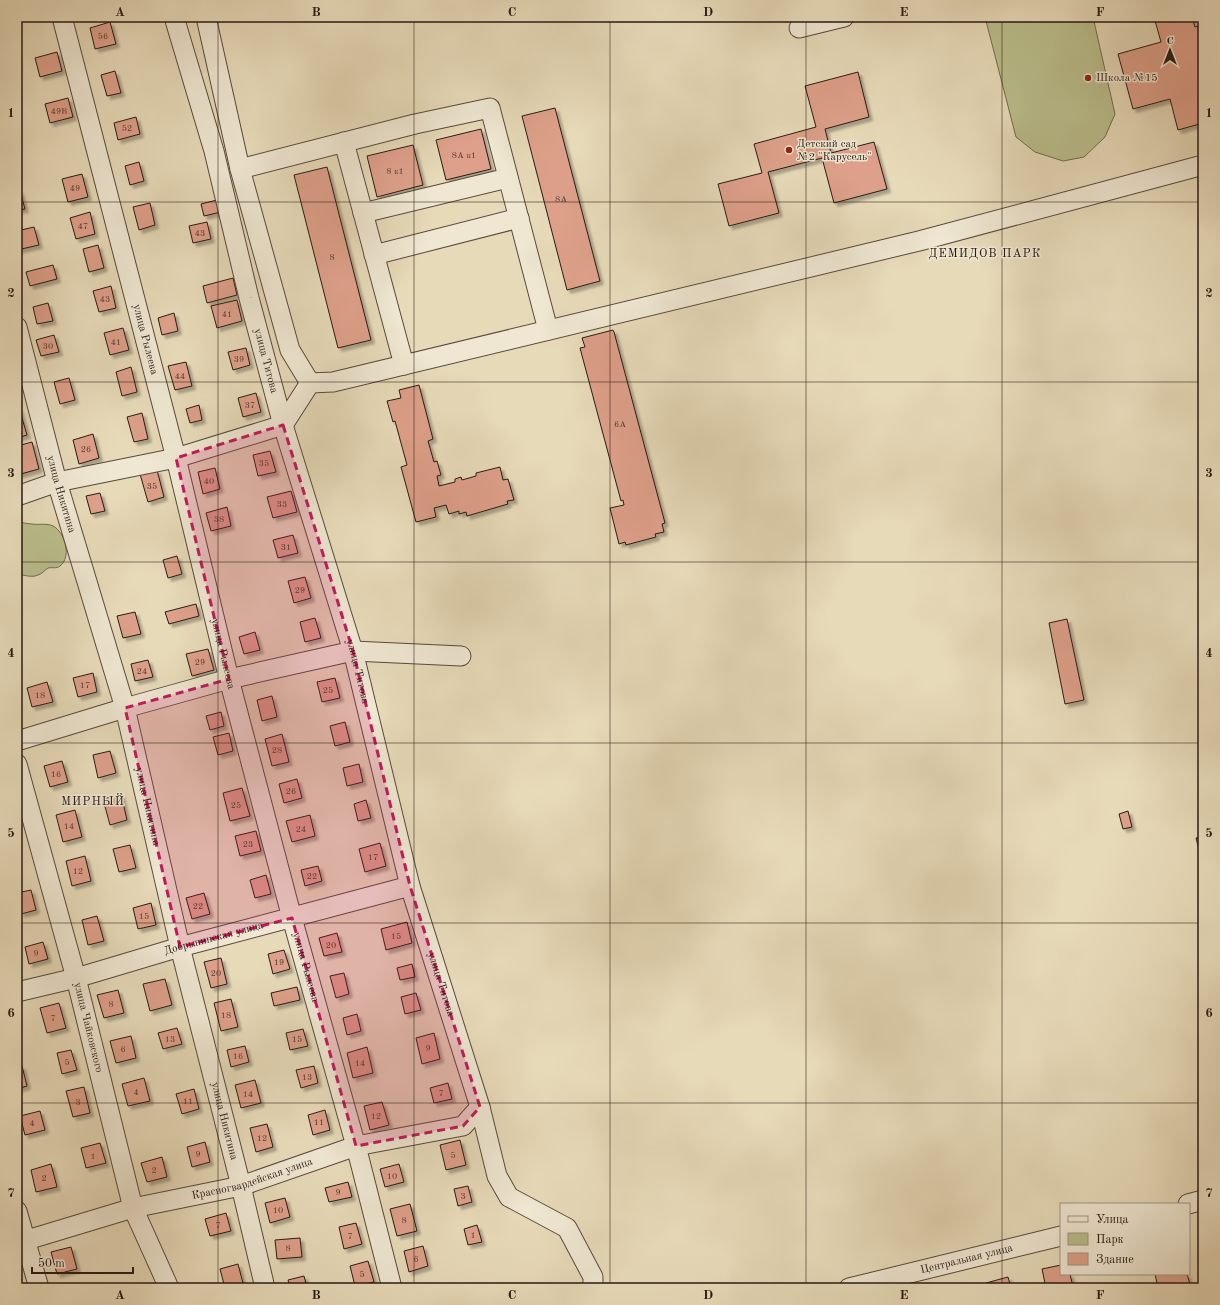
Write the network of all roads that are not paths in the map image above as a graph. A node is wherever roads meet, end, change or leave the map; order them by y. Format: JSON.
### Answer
{"nodes":[{"id":1,"x":62,"y":17,"type":"edge"},
{"id":2,"x":174,"y":17,"type":"edge"},
{"id":3,"x":206,"y":17,"type":"edge"},
{"id":4,"x":844,"y":17,"type":"edge"},
{"id":5,"x":799,"y":28,"type":"dead end"},
{"id":6,"x":344,"y":142,"type":"junction"},
{"id":7,"x":1203,"y":165,"type":"edge"},
{"id":8,"x":240,"y":169,"type":"junction"},
{"id":9,"x":508,"y":178,"type":"junction"},
{"id":10,"x":363,"y":213,"type":"junction"},
{"id":11,"x":519,"y":218,"type":"junction"},
{"id":12,"x":374,"y":255,"type":"junction"},
{"id":13,"x":17,"y":327,"type":"edge"},
{"id":14,"x":548,"y":330,"type":"junction"},
{"id":15,"x":404,"y":365,"type":"junction"},
{"id":16,"x":310,"y":383,"type":"junction"},
{"id":17,"x":283,"y":425,"type":"junction"},
{"id":18,"x":176,"y":458,"type":"junction"},
{"id":19,"x":57,"y":482,"type":"junction"},
{"id":20,"x":17,"y":496,"type":"edge"},
{"id":21,"x":353,"y":651,"type":"junction"},
{"id":22,"x":461,"y":656,"type":"dead end"},
{"id":23,"x":229,"y":679,"type":"junction"},
{"id":24,"x":125,"y":708,"type":"junction"},
{"id":25,"x":17,"y":741,"type":"edge"},
{"id":26,"x":17,"y":764,"type":"edge"},
{"id":27,"x":410,"y":886,"type":"junction"},
{"id":28,"x":292,"y":918,"type":"junction"},
{"id":29,"x":180,"y":947,"type":"junction"},
{"id":30,"x":76,"y":978,"type":"junction"},
{"id":31,"x":17,"y":992,"type":"edge"},
{"id":32,"x":480,"y":1107,"type":"junction"},
{"id":33,"x":356,"y":1146,"type":"junction"},
{"id":34,"x":241,"y":1186,"type":"junction"},
{"id":35,"x":1203,"y":1200,"type":"edge"},
{"id":36,"x":1190,"y":1203,"type":"edge"},
{"id":37,"x":133,"y":1208,"type":"junction"},
{"id":38,"x":17,"y":1211,"type":"edge"},
{"id":39,"x":1060,"y":1236,"type":"edge"},
{"id":40,"x":21,"y":1242,"type":"edge"},
{"id":41,"x":39,"y":1288,"type":"edge"},
{"id":42,"x":169,"y":1288,"type":"edge"},
{"id":43,"x":265,"y":1288,"type":"edge"},
{"id":44,"x":392,"y":1288,"type":"edge"},
{"id":45,"x":593,"y":1288,"type":"edge"},
{"id":46,"x":849,"y":1288,"type":"edge"}],
"edges":[{"from":1,"to":18,"type":"street","name":"улица Рылеева"},
{"from":2,"to":17,"type":"street","name":"улица Титова"},
{"from":3,"to":8,"type":"street"},
{"from":4,"to":5,"type":"street"},
{"from":6,"to":8,"type":"street"},
{"from":6,"to":9,"type":"street"},
{"from":6,"to":10,"type":"street"},
{"from":7,"to":14,"type":"street"},
{"from":8,"to":16,"type":"street"},
{"from":9,"to":10,"type":"street"},
{"from":9,"to":11,"type":"street"},
{"from":10,"to":12,"type":"street"},
{"from":11,"to":12,"type":"street"},
{"from":11,"to":14,"type":"street"},
{"from":12,"to":15,"type":"street"},
{"from":13,"to":19,"type":"street","name":"улица Никитина"},
{"from":14,"to":15,"type":"street"},
{"from":15,"to":16,"type":"street"},
{"from":16,"to":17,"type":"street"},
{"from":17,"to":18,"type":"street"},
{"from":17,"to":21,"type":"street","name":"улица Титова"},
{"from":18,"to":19,"type":"street"},
{"from":18,"to":23,"type":"street","name":"улица Рылеева"},
{"from":19,"to":20,"type":"street"},
{"from":19,"to":24,"type":"street","name":"улица Никитина"},
{"from":21,"to":22,"type":"street"},
{"from":21,"to":23,"type":"street"},
{"from":21,"to":27,"type":"street","name":"улица Титова"},
{"from":23,"to":24,"type":"street"},
{"from":23,"to":28,"type":"street","name":"улица Рылеева"},
{"from":24,"to":25,"type":"street"},
{"from":24,"to":29,"type":"street","name":"улица Никитина"},
{"from":26,"to":30,"type":"street","name":"улица Чайковского"},
{"from":27,"to":28,"type":"street","name":"Добрынинская улица"},
{"from":27,"to":32,"type":"street","name":"улица Титова"},
{"from":28,"to":29,"type":"street","name":"Добрынинская улица"},
{"from":28,"to":33,"type":"street","name":"улица Рылеева"},
{"from":29,"to":30,"type":"street","name":"Добрынинская улица"},
{"from":29,"to":34,"type":"street","name":"улица Никитина"},
{"from":30,"to":31,"type":"street","name":"Добрынинская улица"},
{"from":30,"to":37,"type":"street","name":"улица Чайковского"},
{"from":32,"to":33,"type":"street","name":"Красногвардейская улица"},
{"from":32,"to":45,"type":"street","name":"улица Титова"},
{"from":33,"to":34,"type":"street","name":"Красногвардейская улица"},
{"from":33,"to":44,"type":"street","name":"улица Рылеева"},
{"from":34,"to":37,"type":"street","name":"Красногвардейская улица"},
{"from":34,"to":43,"type":"street","name":"улица Никитина"},
{"from":35,"to":36,"type":"street"},
{"from":37,"to":40,"type":"street","name":"Красногвардейская улица"},
{"from":37,"to":42,"type":"street","name":"улица Чайковского"},
{"from":38,"to":40,"type":"street"},
{"from":39,"to":46,"type":"street","name":"Центральная улица"},
{"from":40,"to":41,"type":"street"}]}
